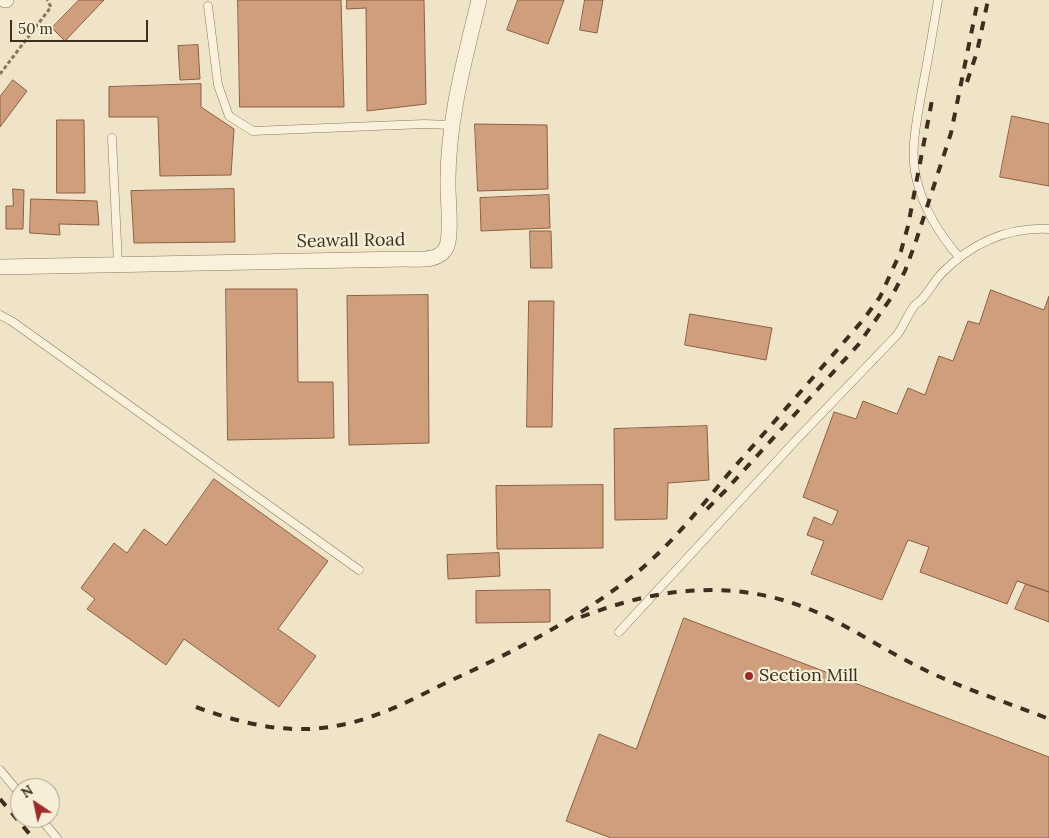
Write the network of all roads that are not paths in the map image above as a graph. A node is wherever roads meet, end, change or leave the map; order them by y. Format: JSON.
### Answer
{"nodes":[{"id":1,"x":479,"y":0,"type":"edge"},
{"id":2,"x":938,"y":0,"type":"edge"},
{"id":3,"x":208,"y":6,"type":"dead end"},
{"id":4,"x":451,"y":125,"type":"junction"},
{"id":5,"x":112,"y":138,"type":"dead end"},
{"id":6,"x":1049,"y":229,"type":"edge"},
{"id":7,"x":959,"y":257,"type":"junction"},
{"id":8,"x":118,"y":264,"type":"junction"},
{"id":9,"x":0,"y":267,"type":"edge"},
{"id":10,"x":0,"y":315,"type":"edge"},
{"id":11,"x":359,"y":570,"type":"dead end"},
{"id":12,"x":620,"y":632,"type":"dead end"},
{"id":13,"x":0,"y":770,"type":"edge"},
{"id":14,"x":10,"y":782,"type":"edge"},
{"id":15,"x":48,"y":828,"type":"edge"},
{"id":16,"x":57,"y":838,"type":"edge"}],
"edges":[{"from":1,"to":4,"type":"street","name":"Seawall Road"},
{"from":2,"to":7,"type":"lane"},
{"from":3,"to":4,"type":"lane"},
{"from":4,"to":8,"type":"street","name":"Seawall Road"},
{"from":5,"to":8,"type":"lane"},
{"from":6,"to":7,"type":"lane"},
{"from":7,"to":12,"type":"lane"},
{"from":8,"to":9,"type":"street","name":"Seawall Road"},
{"from":10,"to":11,"type":"lane"},
{"from":13,"to":14,"type":"lane"},
{"from":15,"to":16,"type":"lane"}]}
